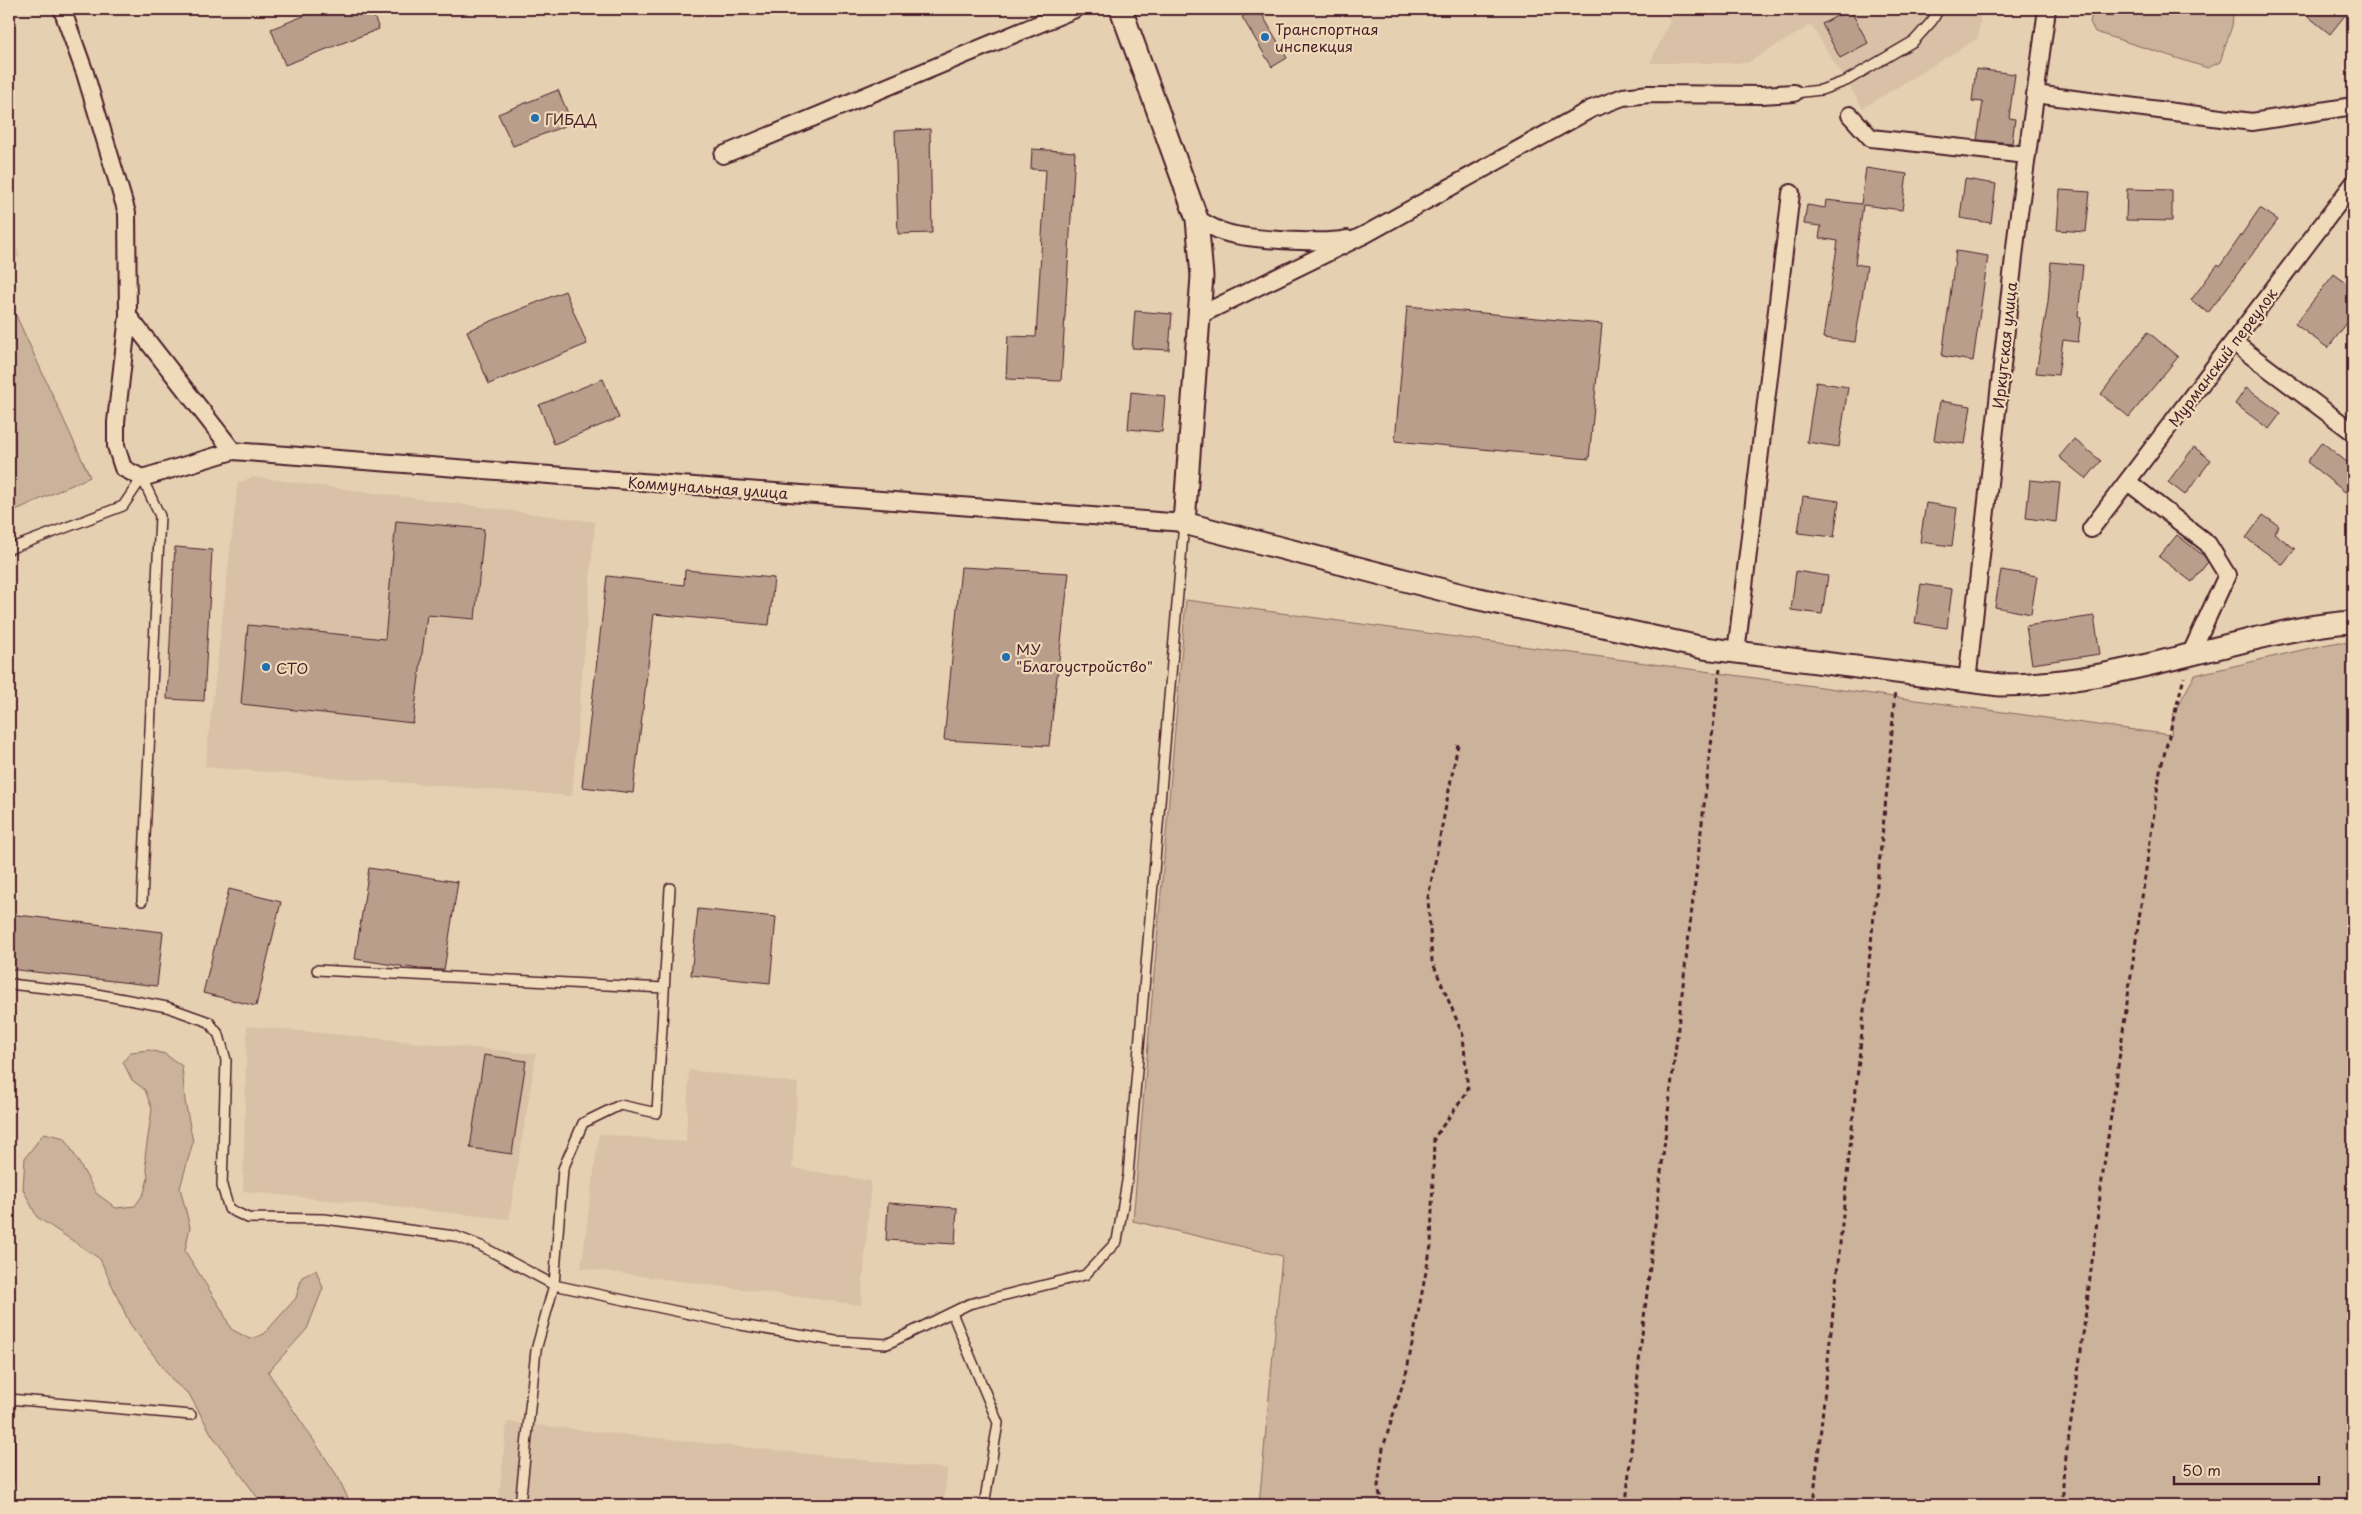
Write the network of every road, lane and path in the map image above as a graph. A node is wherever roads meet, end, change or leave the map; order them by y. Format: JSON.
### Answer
{"nodes":[{"id":1,"x":62,"y":9,"type":"edge"},
{"id":2,"x":1075,"y":9,"type":"edge"},
{"id":3,"x":1121,"y":9,"type":"edge"},
{"id":4,"x":1939,"y":9,"type":"edge"},
{"id":5,"x":2047,"y":9,"type":"edge"},
{"id":6,"x":1794,"y":94,"type":"joint"},
{"id":7,"x":2035,"y":94,"type":"junction"},
{"id":8,"x":2353,"y":106,"type":"edge"},
{"id":9,"x":1850,"y":115,"type":"dead end"},
{"id":10,"x":723,"y":155,"type":"dead end"},
{"id":11,"x":2027,"y":155,"type":"junction"},
{"id":12,"x":2353,"y":184,"type":"edge"},
{"id":13,"x":1790,"y":193,"type":"dead end"},
{"id":14,"x":1197,"y":219,"type":"junction"},
{"id":15,"x":1366,"y":234,"type":"junction"},
{"id":16,"x":1200,"y":315,"type":"junction"},
{"id":17,"x":128,"y":316,"type":"junction"},
{"id":18,"x":2233,"y":342,"type":"junction"},
{"id":19,"x":2353,"y":432,"type":"edge"},
{"id":20,"x":233,"y":451,"type":"junction"},
{"id":21,"x":142,"y":478,"type":"junction"},
{"id":22,"x":2128,"y":482,"type":"junction"},
{"id":23,"x":1184,"y":523,"type":"junction"},
{"id":24,"x":2091,"y":529,"type":"dead end"},
{"id":25,"x":9,"y":549,"type":"edge"},
{"id":26,"x":2353,"y":622,"type":"edge"},
{"id":27,"x":1729,"y":652,"type":"junction"},
{"id":28,"x":2190,"y":655,"type":"junction"},
{"id":29,"x":1896,"y":673,"type":"junction"},
{"id":30,"x":1967,"y":682,"type":"junction"},
{"id":31,"x":1458,"y":744,"type":"dead end"},
{"id":32,"x":670,"y":888,"type":"dead end"},
{"id":33,"x":142,"y":901,"type":"dead end"},
{"id":34,"x":316,"y":970,"type":"dead end"},
{"id":35,"x":9,"y":984,"type":"edge"},
{"id":36,"x":664,"y":988,"type":"junction"},
{"id":37,"x":554,"y":1285,"type":"junction"},
{"id":38,"x":952,"y":1313,"type":"junction"},
{"id":39,"x":9,"y":1398,"type":"edge"},
{"id":40,"x":191,"y":1415,"type":"dead end"},
{"id":41,"x":9,"y":1480,"type":"edge"},
{"id":42,"x":520,"y":1505,"type":"edge"},
{"id":43,"x":984,"y":1505,"type":"edge"},
{"id":44,"x":1382,"y":1505,"type":"edge"},
{"id":45,"x":1626,"y":1505,"type":"edge"},
{"id":46,"x":1813,"y":1505,"type":"edge"},
{"id":47,"x":2063,"y":1505,"type":"edge"}],
"edges":[{"from":1,"to":17,"type":"street"},
{"from":2,"to":10,"type":"street"},
{"from":3,"to":14,"type":"street"},
{"from":4,"to":6,"type":"lane"},
{"from":5,"to":7,"type":"street","name":"Иркутская улица"},
{"from":6,"to":15,"type":"street"},
{"from":7,"to":8,"type":"street"},
{"from":7,"to":11,"type":"street","name":"Иркутская улица"},
{"from":9,"to":11,"type":"street"},
{"from":11,"to":30,"type":"street","name":"Иркутская улица"},
{"from":12,"to":18,"type":"street","name":"Мурманский переулок"},
{"from":13,"to":27,"type":"street"},
{"from":14,"to":15,"type":"street"},
{"from":14,"to":16,"type":"street"},
{"from":15,"to":16,"type":"street"},
{"from":16,"to":23,"type":"street"},
{"from":17,"to":20,"type":"street"},
{"from":17,"to":21,"type":"street"},
{"from":18,"to":19,"type":"street"},
{"from":18,"to":22,"type":"street","name":"Мурманский переулок"},
{"from":20,"to":21,"type":"street"},
{"from":20,"to":23,"type":"street","name":"Коммунальная улица"},
{"from":21,"to":25,"type":"lane"},
{"from":21,"to":33,"type":"lane"},
{"from":22,"to":24,"type":"street","name":"Мурманский переулок"},
{"from":22,"to":28,"type":"street"},
{"from":23,"to":27,"type":"street"},
{"from":23,"to":38,"type":"lane"},
{"from":26,"to":28,"type":"street"},
{"from":27,"to":29,"type":"street"},
{"from":27,"to":45,"type":"path"},
{"from":28,"to":30,"type":"street"},
{"from":28,"to":47,"type":"path"},
{"from":29,"to":30,"type":"street"},
{"from":29,"to":46,"type":"path"},
{"from":31,"to":44,"type":"path"},
{"from":32,"to":36,"type":"lane"},
{"from":34,"to":36,"type":"lane"},
{"from":35,"to":37,"type":"lane"},
{"from":36,"to":37,"type":"lane"},
{"from":37,"to":38,"type":"lane"},
{"from":37,"to":42,"type":"lane"},
{"from":38,"to":43,"type":"lane"},
{"from":39,"to":40,"type":"lane"},
{"from":39,"to":41,"type":"lane"}]}
